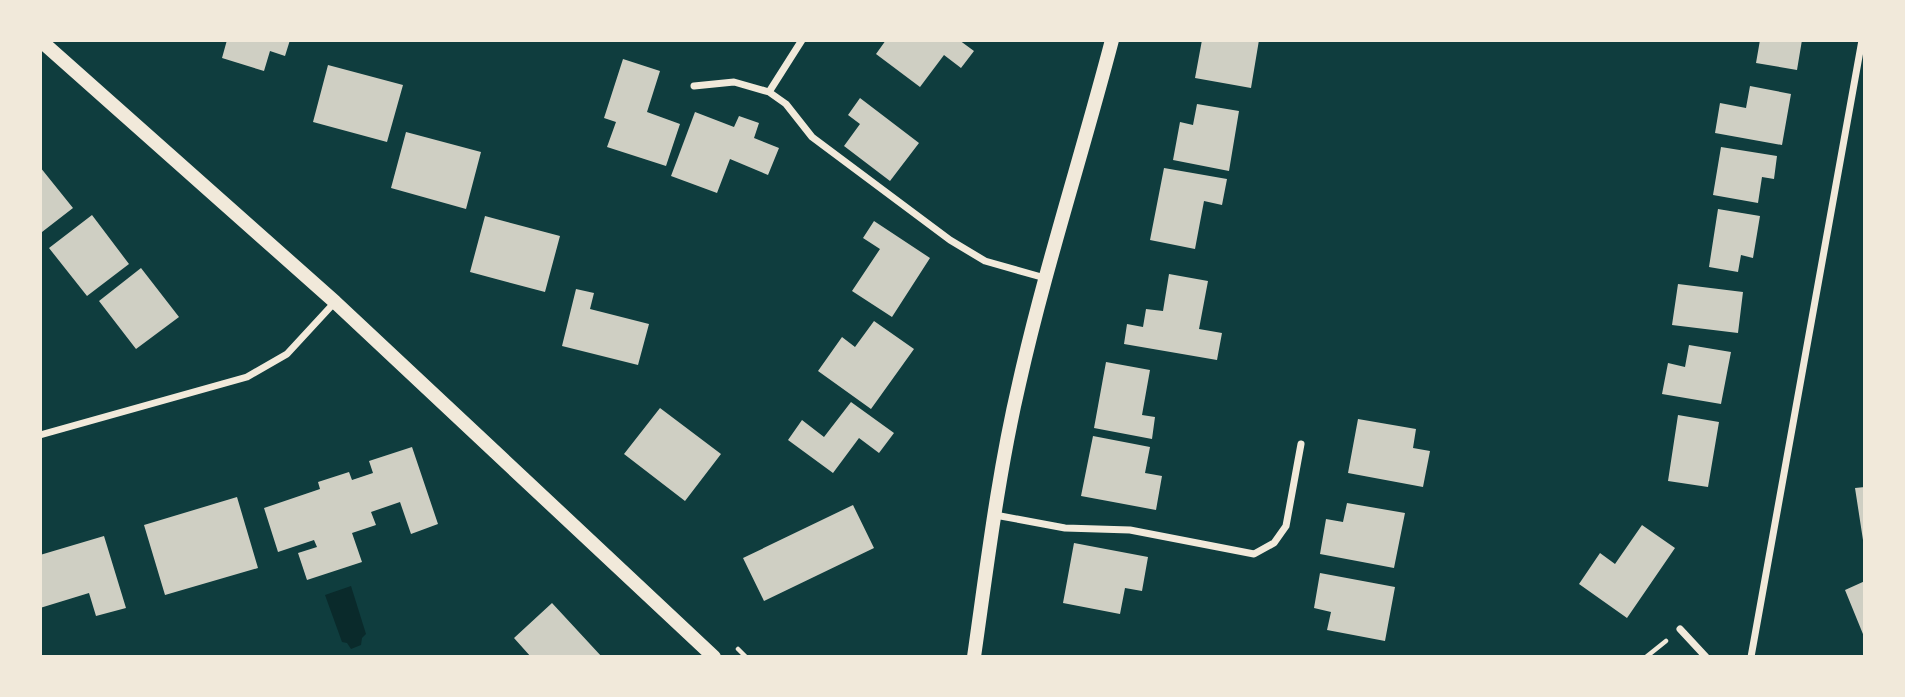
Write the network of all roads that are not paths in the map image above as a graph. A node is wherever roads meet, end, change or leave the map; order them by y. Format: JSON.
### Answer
{"nodes":[{"id":1,"x":40,"y":40,"type":"edge"},
{"id":2,"x":802,"y":40,"type":"edge"},
{"id":3,"x":1112,"y":40,"type":"edge"},
{"id":4,"x":1861,"y":40,"type":"edge"},
{"id":5,"x":694,"y":86,"type":"dead end"},
{"id":6,"x":769,"y":92,"type":"junction"},
{"id":7,"x":1045,"y":278,"type":"junction"},
{"id":8,"x":335,"y":302,"type":"junction"},
{"id":9,"x":40,"y":435,"type":"edge"},
{"id":10,"x":1301,"y":444,"type":"dead end"},
{"id":11,"x":994,"y":515,"type":"junction"},
{"id":12,"x":1680,"y":629,"type":"dead end"},
{"id":13,"x":714,"y":657,"type":"edge"},
{"id":14,"x":974,"y":657,"type":"edge"},
{"id":15,"x":1706,"y":657,"type":"edge"},
{"id":16,"x":1751,"y":657,"type":"edge"}],
"edges":[{"from":1,"to":8,"type":"main road"},
{"from":2,"to":6,"type":"street"},
{"from":3,"to":7,"type":"main road"},
{"from":4,"to":16,"type":"street"},
{"from":5,"to":6,"type":"street"},
{"from":6,"to":7,"type":"street"},
{"from":7,"to":11,"type":"main road"},
{"from":8,"to":9,"type":"street"},
{"from":8,"to":13,"type":"main road"},
{"from":10,"to":11,"type":"street"},
{"from":11,"to":14,"type":"main road"},
{"from":12,"to":15,"type":"street"}]}
